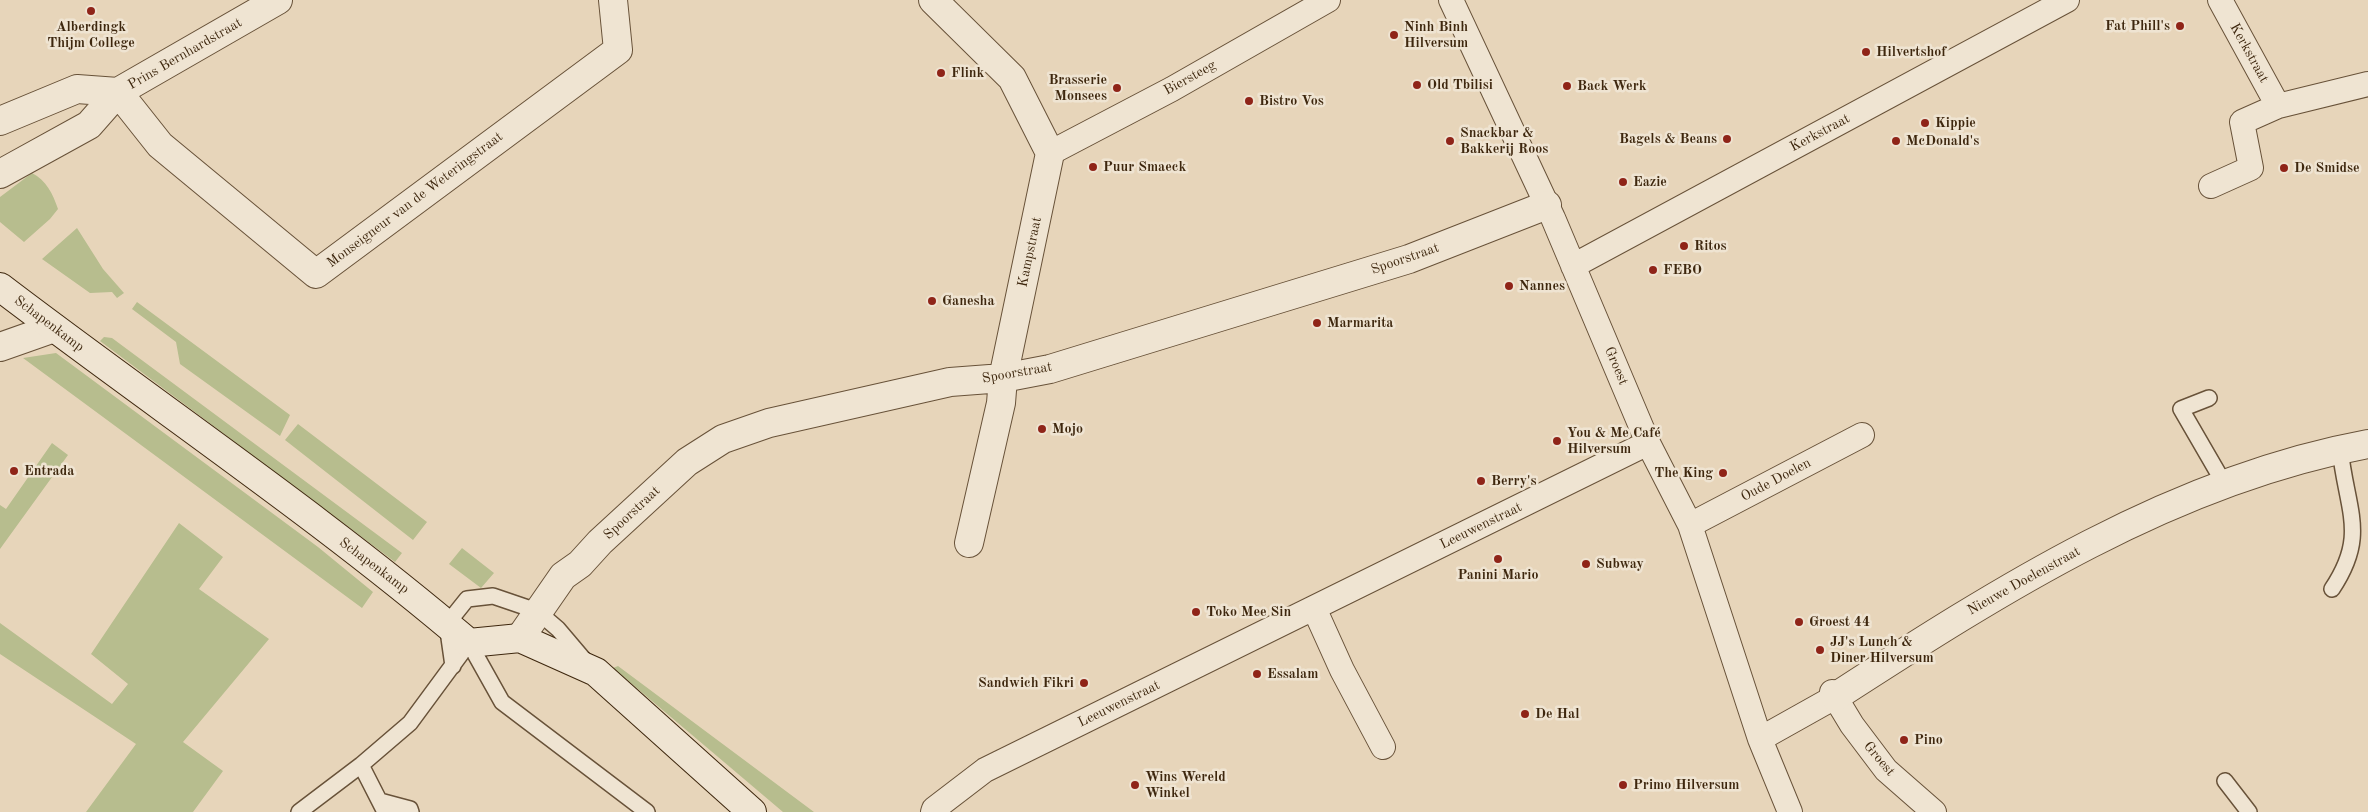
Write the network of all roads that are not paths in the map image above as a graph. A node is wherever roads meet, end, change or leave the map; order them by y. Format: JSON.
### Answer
{"nodes":[{"id":1,"x":278,"y":0,"type":"edge"},
{"id":2,"x":613,"y":0,"type":"edge"},
{"id":3,"x":933,"y":0,"type":"edge"},
{"id":4,"x":1328,"y":0,"type":"edge"},
{"id":5,"x":1451,"y":0,"type":"edge"},
{"id":6,"x":2067,"y":0,"type":"edge"},
{"id":7,"x":2220,"y":0,"type":"edge"},
{"id":8,"x":2364,"y":81,"type":"edge"},
{"id":9,"x":118,"y":92,"type":"junction"},
{"id":10,"x":2278,"y":106,"type":"junction"},
{"id":11,"x":0,"y":121,"type":"edge"},
{"id":12,"x":1050,"y":153,"type":"junction"},
{"id":13,"x":0,"y":174,"type":"edge"},
{"id":14,"x":2211,"y":186,"type":"dead end"},
{"id":15,"x":1547,"y":205,"type":"junction"},
{"id":16,"x":1574,"y":266,"type":"junction"},
{"id":17,"x":0,"y":287,"type":"edge"},
{"id":18,"x":54,"y":328,"type":"junction"},
{"id":19,"x":0,"y":346,"type":"edge"},
{"id":20,"x":1003,"y":378,"type":"junction"},
{"id":21,"x":2209,"y":398,"type":"dead end"},
{"id":22,"x":1862,"y":435,"type":"dead end"},
{"id":23,"x":1648,"y":443,"type":"junction"},
{"id":24,"x":2368,"y":444,"type":"edge"},
{"id":25,"x":2340,"y":449,"type":"junction"},
{"id":26,"x":2226,"y":485,"type":"junction"},
{"id":27,"x":1690,"y":524,"type":"junction"},
{"id":28,"x":969,"y":543,"type":"dead end"},
{"id":29,"x":2332,"y":590,"type":"dead end"},
{"id":30,"x":1314,"y":608,"type":"junction"},
{"id":31,"x":537,"y":611,"type":"junction"},
{"id":32,"x":446,"y":624,"type":"junction"},
{"id":33,"x":520,"y":638,"type":"junction"},
{"id":34,"x":470,"y":643,"type":"junction"},
{"id":35,"x":453,"y":666,"type":"junction"},
{"id":36,"x":596,"y":672,"type":"junction"},
{"id":37,"x":1833,"y":695,"type":"junction"},
{"id":38,"x":1760,"y":739,"type":"junction"},
{"id":39,"x":1383,"y":747,"type":"dead end"},
{"id":40,"x":361,"y":765,"type":"junction"},
{"id":41,"x":2225,"y":781,"type":"dead end"},
{"id":42,"x":382,"y":807,"type":"edge"},
{"id":43,"x":299,"y":812,"type":"edge"},
{"id":44,"x":411,"y":812,"type":"edge"},
{"id":45,"x":647,"y":812,"type":"edge"},
{"id":46,"x":752,"y":812,"type":"edge"},
{"id":47,"x":933,"y":812,"type":"edge"},
{"id":48,"x":1790,"y":812,"type":"edge"},
{"id":49,"x":1934,"y":812,"type":"edge"},
{"id":50,"x":2249,"y":812,"type":"edge"}],
"edges":[{"from":1,"to":9,"type":"street","name":"Prins Bernhardstraat"},
{"from":2,"to":9,"type":"street","name":"Monseigneur van de Weteringstraat"},
{"from":3,"to":12,"type":"street"},
{"from":4,"to":12,"type":"street","name":"Biersteeg"},
{"from":5,"to":15,"type":"street","name":"Groest"},
{"from":6,"to":16,"type":"street","name":"Kerkstraat"},
{"from":7,"to":10,"type":"street","name":"Kerkstraat"},
{"from":8,"to":10,"type":"street"},
{"from":9,"to":11,"type":"street","name":"Prins Bernhardstraat"},
{"from":9,"to":13,"type":"street","name":"Prins Bernhardstraat"},
{"from":10,"to":14,"type":"street"},
{"from":12,"to":20,"type":"street","name":"Kampstraat"},
{"from":15,"to":16,"type":"street","name":"Groest"},
{"from":15,"to":20,"type":"street","name":"Spoorstraat"},
{"from":16,"to":23,"type":"street","name":"Groest"},
{"from":17,"to":18,"type":"street","name":"Schapenkamp"},
{"from":18,"to":19,"type":"street"},
{"from":18,"to":32,"type":"street","name":"Schapenkamp"},
{"from":20,"to":28,"type":"street","name":"Kampstraat"},
{"from":20,"to":31,"type":"street","name":"Spoorstraat"},
{"from":21,"to":26,"type":"lane"},
{"from":22,"to":27,"type":"street","name":"Oude Doelen"},
{"from":23,"to":27,"type":"street","name":"Groest"},
{"from":23,"to":30,"type":"street","name":"Leeuwenstraat"},
{"from":24,"to":25,"type":"street","name":"Nieuwe Doelenstraat"},
{"from":25,"to":26,"type":"street","name":"Nieuwe Doelenstraat"},
{"from":25,"to":29,"type":"lane"},
{"from":26,"to":37,"type":"street","name":"Nieuwe Doelenstraat"},
{"from":27,"to":38,"type":"street","name":"Groest"},
{"from":30,"to":39,"type":"street"},
{"from":30,"to":47,"type":"street","name":"Leeuwenstraat"},
{"from":31,"to":32,"type":"lane"},
{"from":31,"to":33,"type":"street","name":"Spoorstraat"},
{"from":31,"to":36,"type":"lane"},
{"from":32,"to":34,"type":"street","name":"Schapenkamp"},
{"from":32,"to":35,"type":"lane"},
{"from":33,"to":34,"type":"street"},
{"from":33,"to":36,"type":"street"},
{"from":34,"to":35,"type":"lane"},
{"from":34,"to":45,"type":"lane"},
{"from":35,"to":40,"type":"lane"},
{"from":36,"to":46,"type":"street"},
{"from":37,"to":38,"type":"street"},
{"from":37,"to":49,"type":"street","name":"Groest"},
{"from":38,"to":48,"type":"street","name":"Groest"},
{"from":40,"to":42,"type":"lane"},
{"from":40,"to":43,"type":"lane"},
{"from":41,"to":50,"type":"lane"},
{"from":42,"to":44,"type":"lane"}]}
